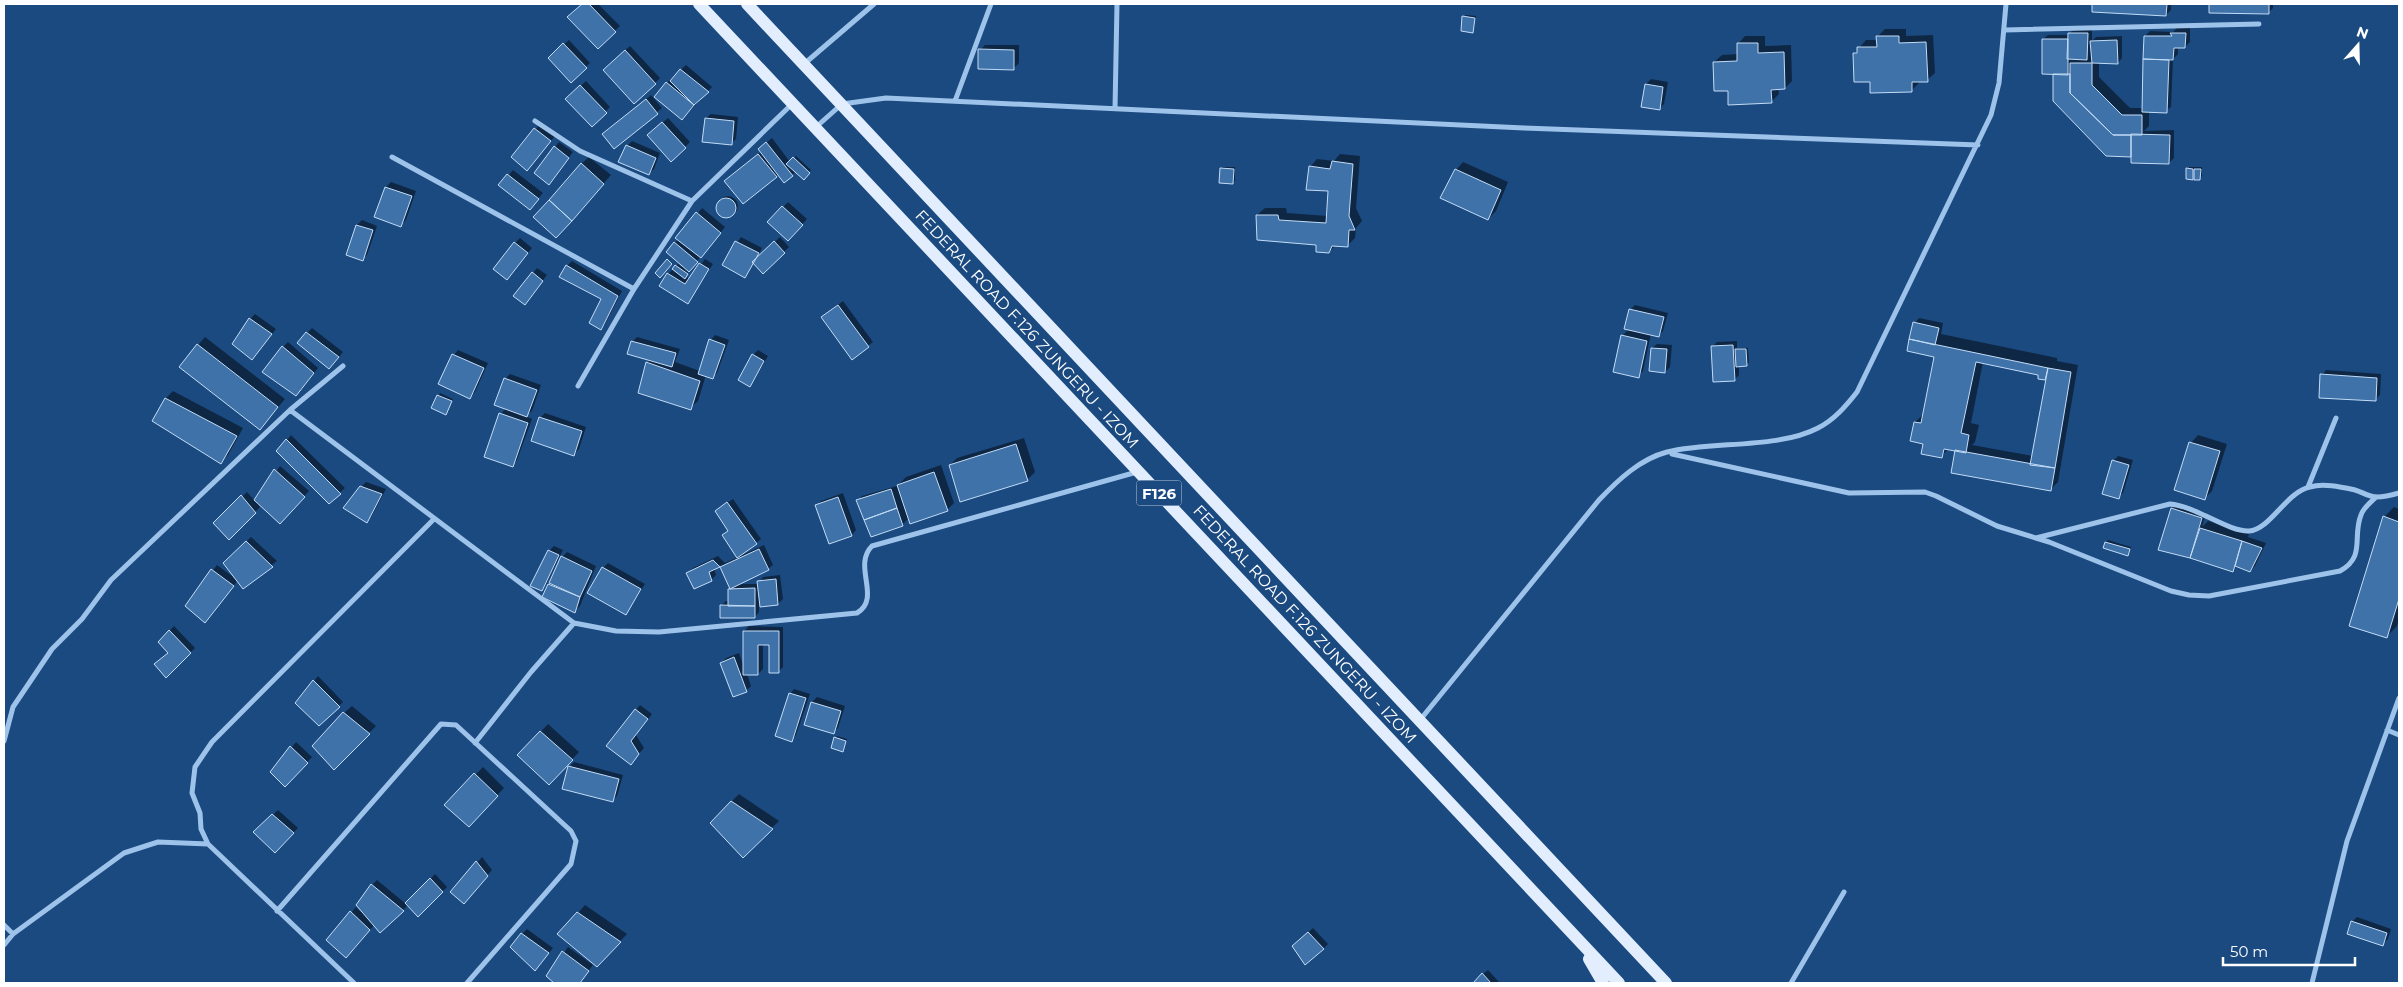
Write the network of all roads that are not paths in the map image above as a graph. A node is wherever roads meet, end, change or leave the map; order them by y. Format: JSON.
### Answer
{"nodes":[{"id":1,"x":699,"y":4,"type":"edge"},
{"id":2,"x":747,"y":4,"type":"edge"},
{"id":3,"x":874,"y":4,"type":"edge"},
{"id":4,"x":991,"y":4,"type":"edge"},
{"id":5,"x":1117,"y":4,"type":"edge"},
{"id":6,"x":2006,"y":4,"type":"edge"},
{"id":7,"x":2259,"y":24,"type":"dead end"},
{"id":8,"x":2004,"y":30,"type":"junction"},
{"id":9,"x":804,"y":64,"type":"junction"},
{"id":10,"x":955,"y":101,"type":"junction"},
{"id":11,"x":793,"y":104,"type":"junction"},
{"id":12,"x":842,"y":104,"type":"junction"},
{"id":13,"x":1115,"y":109,"type":"junction"},
{"id":14,"x":536,"y":121,"type":"dead end"},
{"id":15,"x":816,"y":128,"type":"junction"},
{"id":16,"x":1978,"y":145,"type":"junction"},
{"id":17,"x":392,"y":157,"type":"dead end"},
{"id":18,"x":692,"y":201,"type":"junction"},
{"id":19,"x":634,"y":289,"type":"junction"},
{"id":20,"x":343,"y":366,"type":"dead end"},
{"id":21,"x":578,"y":386,"type":"dead end"},
{"id":22,"x":290,"y":410,"type":"junction"},
{"id":23,"x":2336,"y":418,"type":"dead end"},
{"id":24,"x":1667,"y":452,"type":"junction"},
{"id":25,"x":1139,"y":472,"type":"junction"},
{"id":26,"x":2308,"y":487,"type":"junction"},
{"id":27,"x":2399,"y":493,"type":"edge"},
{"id":28,"x":2376,"y":497,"type":"junction"},
{"id":29,"x":434,"y":519,"type":"junction"},
{"id":30,"x":2036,"y":538,"type":"junction"},
{"id":31,"x":574,"y":623,"type":"junction"},
{"id":32,"x":2399,"y":698,"type":"edge"},
{"id":33,"x":1420,"y":720,"type":"junction"},
{"id":34,"x":2387,"y":730,"type":"junction"},
{"id":35,"x":2399,"y":735,"type":"edge"},
{"id":36,"x":4,"y":741,"type":"edge"},
{"id":37,"x":475,"y":742,"type":"junction"},
{"id":38,"x":208,"y":844,"type":"junction"},
{"id":39,"x":1844,"y":892,"type":"dead end"},
{"id":40,"x":278,"y":911,"type":"junction"},
{"id":41,"x":4,"y":925,"type":"edge"},
{"id":42,"x":13,"y":934,"type":"junction"},
{"id":43,"x":1575,"y":936,"type":"junction"},
{"id":44,"x":4,"y":945,"type":"edge"},
{"id":45,"x":354,"y":983,"type":"edge"},
{"id":46,"x":467,"y":983,"type":"edge"},
{"id":47,"x":1604,"y":983,"type":"edge"},
{"id":48,"x":1619,"y":983,"type":"edge"},
{"id":49,"x":1666,"y":983,"type":"edge"},
{"id":50,"x":1791,"y":983,"type":"edge"},
{"id":51,"x":2312,"y":983,"type":"edge"}],
"edges":[{"from":1,"to":11,"type":"main road","name":"FEDERAL ROAD F.126 ZUNGERU - IZOM","number":"F126"},
{"from":2,"to":9,"type":"main road","name":"FEDERAL ROAD F.126 ZUNGERU - IZOM","number":"F126"},
{"from":3,"to":9,"type":"street"},
{"from":4,"to":10,"type":"street"},
{"from":5,"to":13,"type":"street"},
{"from":6,"to":8,"type":"street"},
{"from":7,"to":8,"type":"street"},
{"from":8,"to":16,"type":"street"},
{"from":9,"to":12,"type":"main road","name":"FEDERAL ROAD F.126 ZUNGERU - IZOM","number":"F126"},
{"from":10,"to":12,"type":"street"},
{"from":10,"to":13,"type":"street"},
{"from":11,"to":15,"type":"main road","name":"FEDERAL ROAD F.126 ZUNGERU - IZOM","number":"F126"},
{"from":11,"to":18,"type":"street"},
{"from":12,"to":15,"type":"street"},
{"from":12,"to":33,"type":"main road","name":"FEDERAL ROAD F.126 ZUNGERU - IZOM","number":"F126"},
{"from":13,"to":16,"type":"street"},
{"from":14,"to":18,"type":"street"},
{"from":15,"to":25,"type":"main road","name":"FEDERAL ROAD F.126 ZUNGERU - IZOM","number":"F126"},
{"from":16,"to":24,"type":"street"},
{"from":17,"to":19,"type":"street"},
{"from":18,"to":19,"type":"street"},
{"from":19,"to":21,"type":"street"},
{"from":20,"to":22,"type":"street"},
{"from":22,"to":29,"type":"street"},
{"from":22,"to":36,"type":"street"},
{"from":23,"to":26,"type":"street"},
{"from":24,"to":30,"type":"street"},
{"from":24,"to":33,"type":"street"},
{"from":25,"to":31,"type":"street"},
{"from":25,"to":43,"type":"main road","name":"FEDERAL ROAD F.126 ZUNGERU - IZOM","number":"F126"},
{"from":26,"to":28,"type":"street"},
{"from":26,"to":30,"type":"street"},
{"from":27,"to":28,"type":"street"},
{"from":28,"to":30,"type":"street"},
{"from":29,"to":31,"type":"street"},
{"from":29,"to":38,"type":"street"},
{"from":31,"to":37,"type":"street"},
{"from":32,"to":34,"type":"street"},
{"from":33,"to":49,"type":"main road","name":"FEDERAL ROAD F.126 ZUNGERU - IZOM","number":"F126"},
{"from":34,"to":35,"type":"street"},
{"from":34,"to":51,"type":"street"},
{"from":37,"to":40,"type":"street"},
{"from":37,"to":46,"type":"street"},
{"from":38,"to":40,"type":"street"},
{"from":38,"to":42,"type":"street"},
{"from":39,"to":50,"type":"street"},
{"from":40,"to":45,"type":"street"},
{"from":41,"to":42,"type":"street"},
{"from":42,"to":44,"type":"street"},
{"from":43,"to":47,"type":"main road"},
{"from":43,"to":48,"type":"main road","name":"FEDERAL ROAD F.126 ZUNGERU - IZOM","number":"F126"}]}
